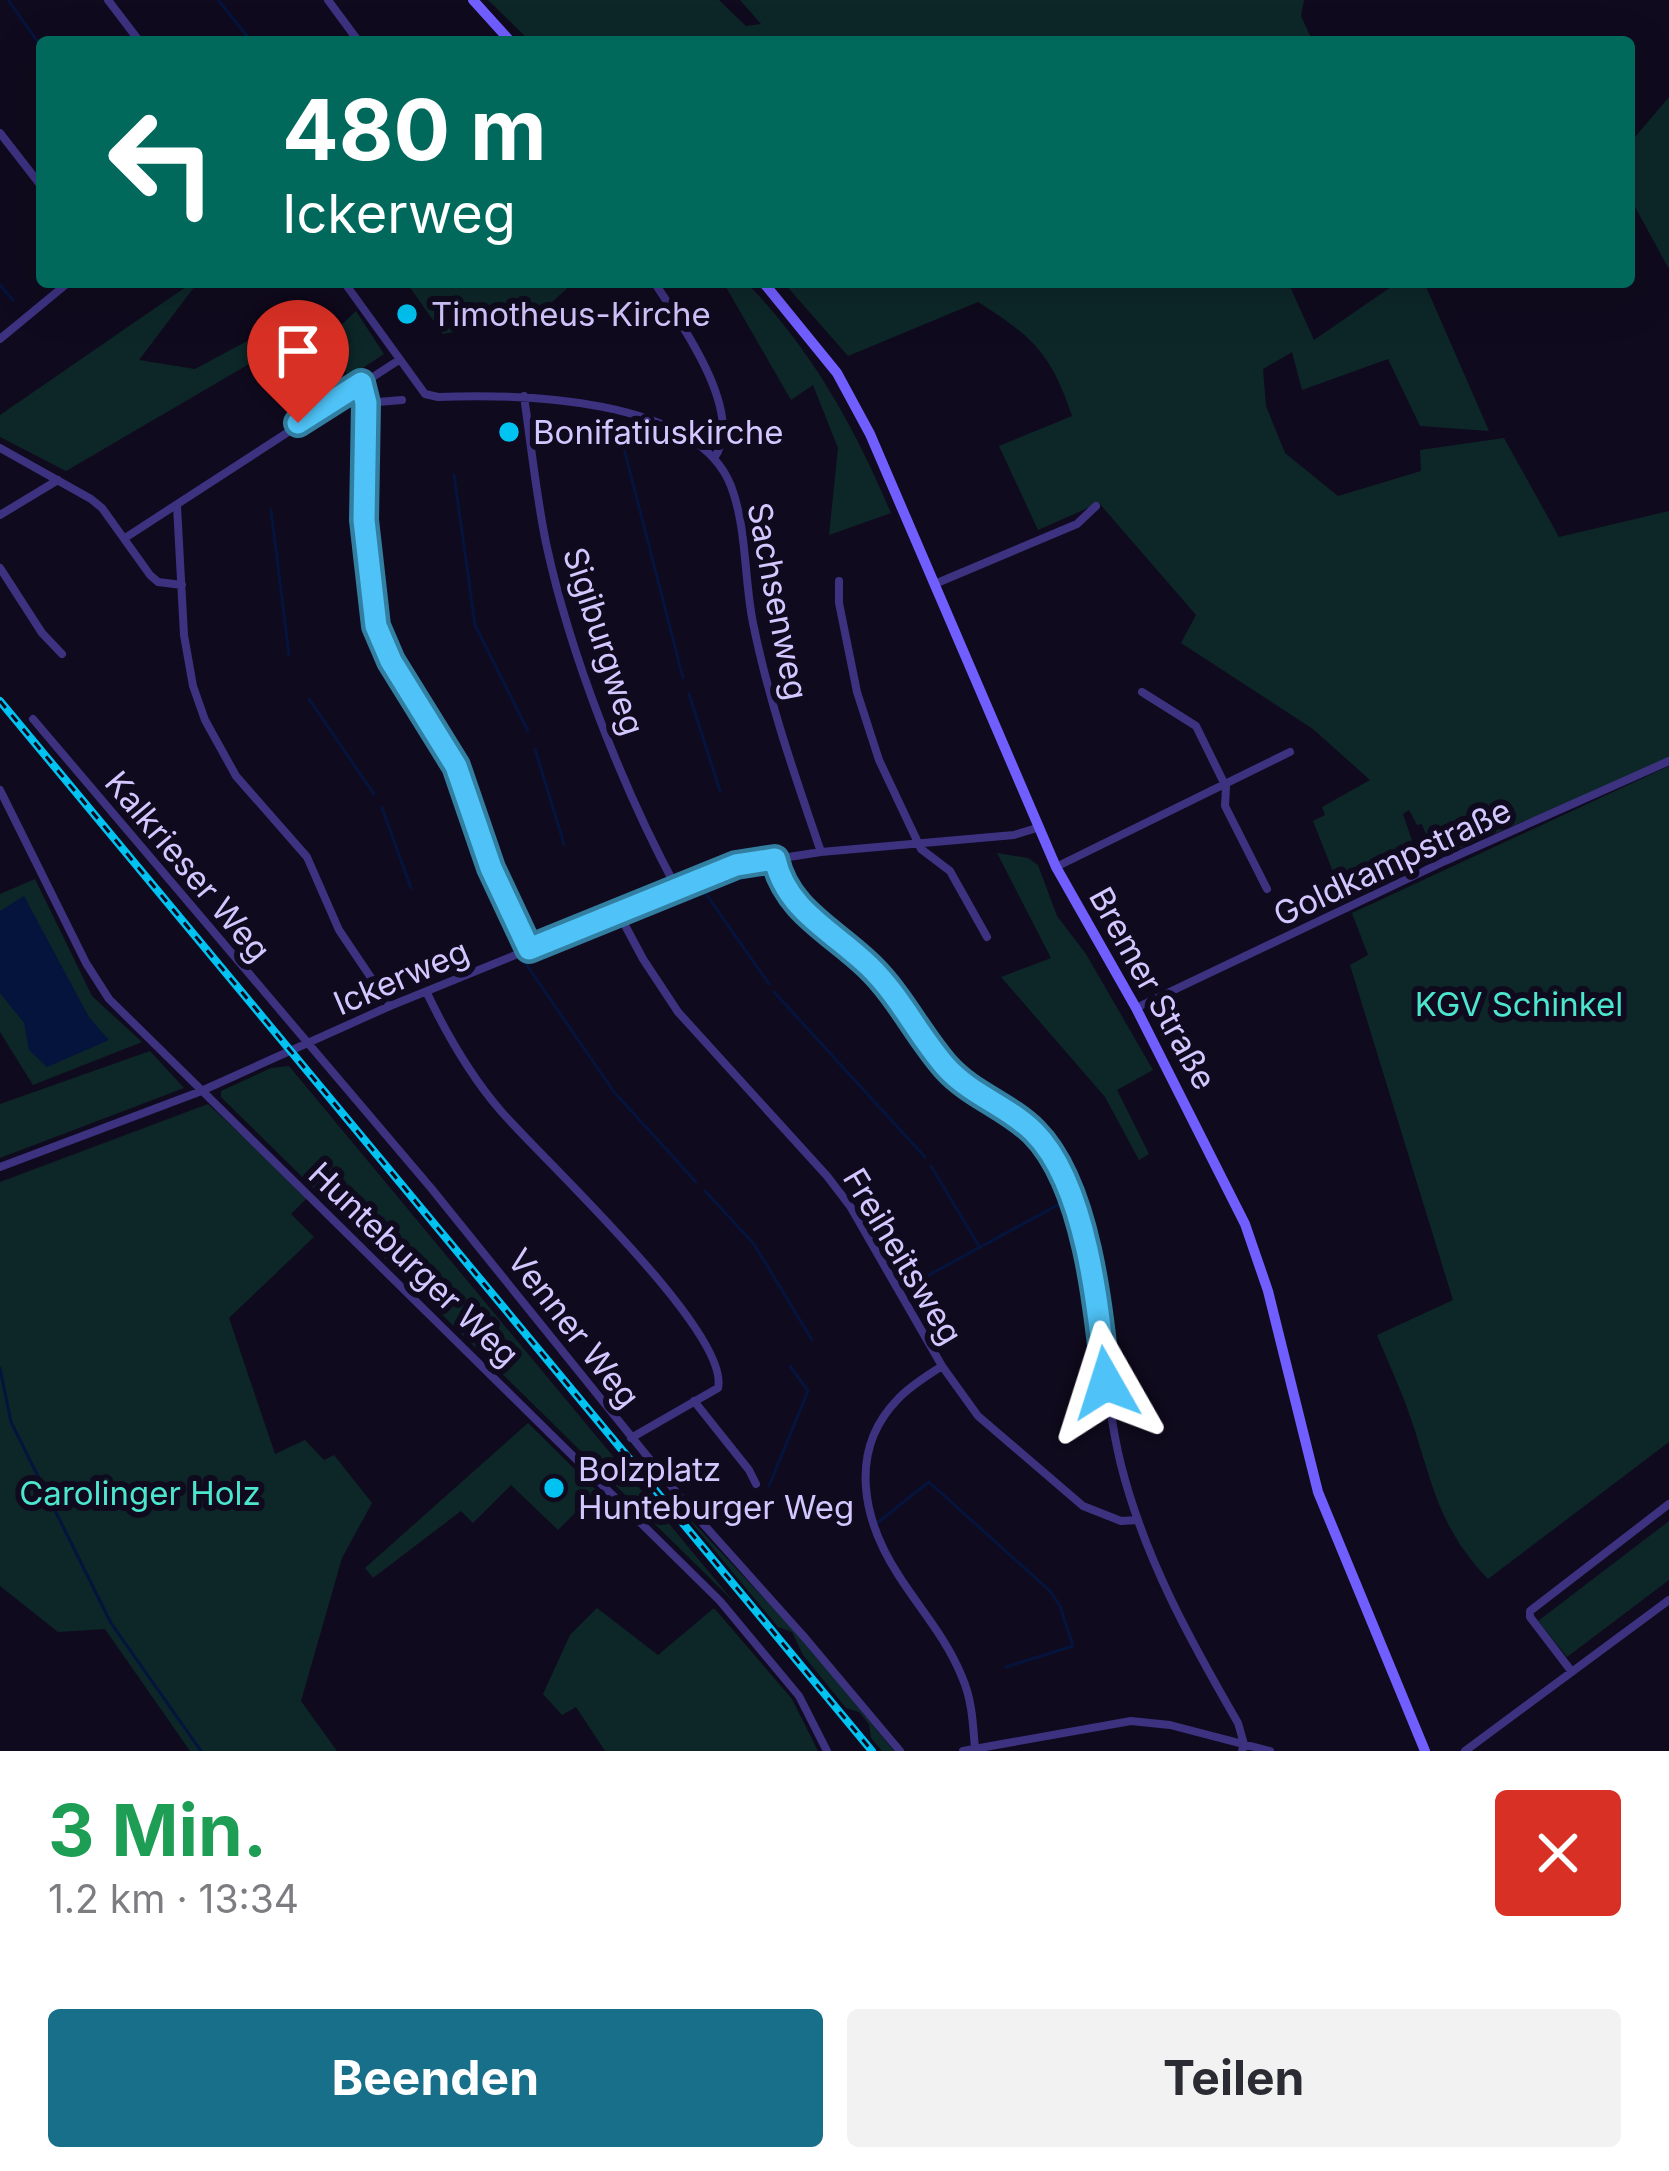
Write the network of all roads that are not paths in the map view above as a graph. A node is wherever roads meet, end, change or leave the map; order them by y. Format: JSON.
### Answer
{"nodes":[{"id":1,"x":108,"y":0,"type":"edge"},
{"id":2,"x":328,"y":0,"type":"edge"},
{"id":3,"x":473,"y":0,"type":"edge"},
{"id":4,"x":135,"y":36,"type":"edge"},
{"id":5,"x":355,"y":36,"type":"edge"},
{"id":6,"x":506,"y":36,"type":"edge"},
{"id":7,"x":0,"y":134,"type":"edge"},
{"id":8,"x":36,"y":179,"type":"edge"},
{"id":9,"x":62,"y":288,"type":"edge"},
{"id":10,"x":348,"y":288,"type":"edge"},
{"id":11,"x":658,"y":288,"type":"edge"},
{"id":12,"x":770,"y":288,"type":"edge"},
{"id":13,"x":0,"y":339,"type":"edge"},
{"id":14,"x":399,"y":360,"type":"junction"},
{"id":15,"x":361,"y":383,"type":"junction"},
{"id":16,"x":524,"y":396,"type":"junction"},
{"id":17,"x":402,"y":400,"type":"dead end"},
{"id":18,"x":366,"y":403,"type":"junction"},
{"id":19,"x":0,"y":448,"type":"edge"},
{"id":20,"x":714,"y":458,"type":"junction"},
{"id":21,"x":58,"y":480,"type":"junction"},
{"id":22,"x":177,"y":506,"type":"junction"},
{"id":23,"x":1096,"y":506,"type":"dead end"},
{"id":24,"x":0,"y":515,"type":"edge"},
{"id":25,"x":125,"y":538,"type":"junction"},
{"id":26,"x":0,"y":568,"type":"edge"},
{"id":27,"x":838,"y":581,"type":"dead end"},
{"id":28,"x":937,"y":583,"type":"junction"},
{"id":29,"x":182,"y":586,"type":"junction"},
{"id":30,"x":62,"y":653,"type":"dead end"},
{"id":31,"x":1142,"y":692,"type":"dead end"},
{"id":32,"x":33,"y":719,"type":"dead end"},
{"id":33,"x":1290,"y":752,"type":"dead end"},
{"id":34,"x":1669,"y":761,"type":"edge"},
{"id":35,"x":1226,"y":787,"type":"junction"},
{"id":36,"x":0,"y":790,"type":"edge"},
{"id":37,"x":1040,"y":827,"type":"junction"},
{"id":38,"x":919,"y":843,"type":"junction"},
{"id":39,"x":821,"y":852,"type":"junction"},
{"id":40,"x":775,"y":859,"type":"junction"},
{"id":41,"x":1056,"y":867,"type":"junction"},
{"id":42,"x":1267,"y":889,"type":"dead end"},
{"id":43,"x":677,"y":890,"type":"junction"},
{"id":44,"x":619,"y":914,"type":"junction"},
{"id":45,"x":987,"y":937,"type":"dead end"},
{"id":46,"x":529,"y":949,"type":"junction"},
{"id":47,"x":427,"y":992,"type":"junction"},
{"id":48,"x":390,"y":1006,"type":"junction"},
{"id":49,"x":1136,"y":1008,"type":"junction"},
{"id":50,"x":306,"y":1044,"type":"junction"},
{"id":51,"x":202,"y":1090,"type":"junction"},
{"id":52,"x":0,"y":1167,"type":"edge"},
{"id":53,"x":941,"y":1366,"type":"junction"},
{"id":54,"x":694,"y":1401,"type":"junction"},
{"id":55,"x":631,"y":1438,"type":"junction"},
{"id":56,"x":756,"y":1484,"type":"dead end"},
{"id":57,"x":1669,"y":1504,"type":"edge"},
{"id":58,"x":1138,"y":1520,"type":"junction"},
{"id":59,"x":1669,"y":1600,"type":"edge"},
{"id":60,"x":1572,"y":1672,"type":"junction"},
{"id":61,"x":1243,"y":1748,"type":"edge"},
{"id":62,"x":975,"y":1749,"type":"edge"},
{"id":63,"x":827,"y":1751,"type":"edge"},
{"id":64,"x":900,"y":1751,"type":"edge"},
{"id":65,"x":963,"y":1751,"type":"edge"},
{"id":66,"x":1270,"y":1751,"type":"edge"},
{"id":67,"x":1425,"y":1751,"type":"edge"},
{"id":68,"x":1465,"y":1751,"type":"edge"}],
"edges":[{"from":1,"to":4,"type":"street"},
{"from":2,"to":5,"type":"street"},
{"from":3,"to":6,"type":"main road"},
{"from":7,"to":8,"type":"street"},
{"from":9,"to":13,"type":"street"},
{"from":10,"to":14,"type":"street"},
{"from":11,"to":20,"type":"street"},
{"from":12,"to":28,"type":"main road","name":"Bremer Straße"},
{"from":14,"to":15,"type":"street"},
{"from":14,"to":16,"type":"street"},
{"from":15,"to":18,"type":"street"},
{"from":15,"to":22,"type":"street"},
{"from":16,"to":20,"type":"street"},
{"from":16,"to":43,"type":"street","name":"Sigiburgweg"},
{"from":17,"to":18,"type":"street"},
{"from":18,"to":46,"type":"street"},
{"from":19,"to":21,"type":"street"},
{"from":20,"to":39,"type":"street","name":"Sachsenweg"},
{"from":21,"to":24,"type":"street"},
{"from":21,"to":25,"type":"street"},
{"from":22,"to":25,"type":"street"},
{"from":22,"to":29,"type":"street"},
{"from":23,"to":28,"type":"street"},
{"from":25,"to":29,"type":"street"},
{"from":26,"to":30,"type":"street"},
{"from":27,"to":38,"type":"street"},
{"from":28,"to":37,"type":"main road","name":"Bremer Straße"},
{"from":29,"to":48,"type":"street"},
{"from":31,"to":35,"type":"street"},
{"from":32,"to":50,"type":"street","name":"Kalkrieser Weg"},
{"from":33,"to":35,"type":"street"},
{"from":34,"to":49,"type":"street","name":"Goldkampstraße"},
{"from":35,"to":41,"type":"street"},
{"from":35,"to":42,"type":"street"},
{"from":36,"to":51,"type":"street","name":"Hunteburger Weg"},
{"from":37,"to":38,"type":"street","name":"Ickerweg"},
{"from":37,"to":41,"type":"main road","name":"Bremer Straße"},
{"from":38,"to":39,"type":"street","name":"Ickerweg"},
{"from":38,"to":45,"type":"street"},
{"from":39,"to":40,"type":"street","name":"Ickerweg"},
{"from":40,"to":43,"type":"street","name":"Ickerweg"},
{"from":40,"to":58,"type":"street"},
{"from":41,"to":49,"type":"main road","name":"Bremer Straße"},
{"from":43,"to":44,"type":"street","name":"Ickerweg"},
{"from":44,"to":46,"type":"street","name":"Ickerweg"},
{"from":44,"to":53,"type":"street","name":"Freiheitsweg"},
{"from":46,"to":47,"type":"street","name":"Ickerweg"},
{"from":47,"to":48,"type":"street","name":"Ickerweg"},
{"from":47,"to":54,"type":"street"},
{"from":48,"to":50,"type":"street","name":"Ickerweg"},
{"from":49,"to":67,"type":"main road","name":"Bremer Straße"},
{"from":50,"to":51,"type":"street","name":"Ickerweg"},
{"from":50,"to":55,"type":"street","name":"Venner Weg"},
{"from":51,"to":52,"type":"street","name":"Ickerweg"},
{"from":51,"to":63,"type":"street","name":"Hunteburger Weg"},
{"from":53,"to":58,"type":"street","name":"Freiheitsweg"},
{"from":53,"to":62,"type":"street"},
{"from":54,"to":55,"type":"street"},
{"from":54,"to":56,"type":"street"},
{"from":55,"to":64,"type":"street","name":"Venner Weg"},
{"from":57,"to":60,"type":"street"},
{"from":58,"to":61,"type":"street"},
{"from":59,"to":60,"type":"street"},
{"from":60,"to":68,"type":"street"},
{"from":61,"to":62,"type":"street"},
{"from":61,"to":66,"type":"street"},
{"from":62,"to":65,"type":"street"}]}
